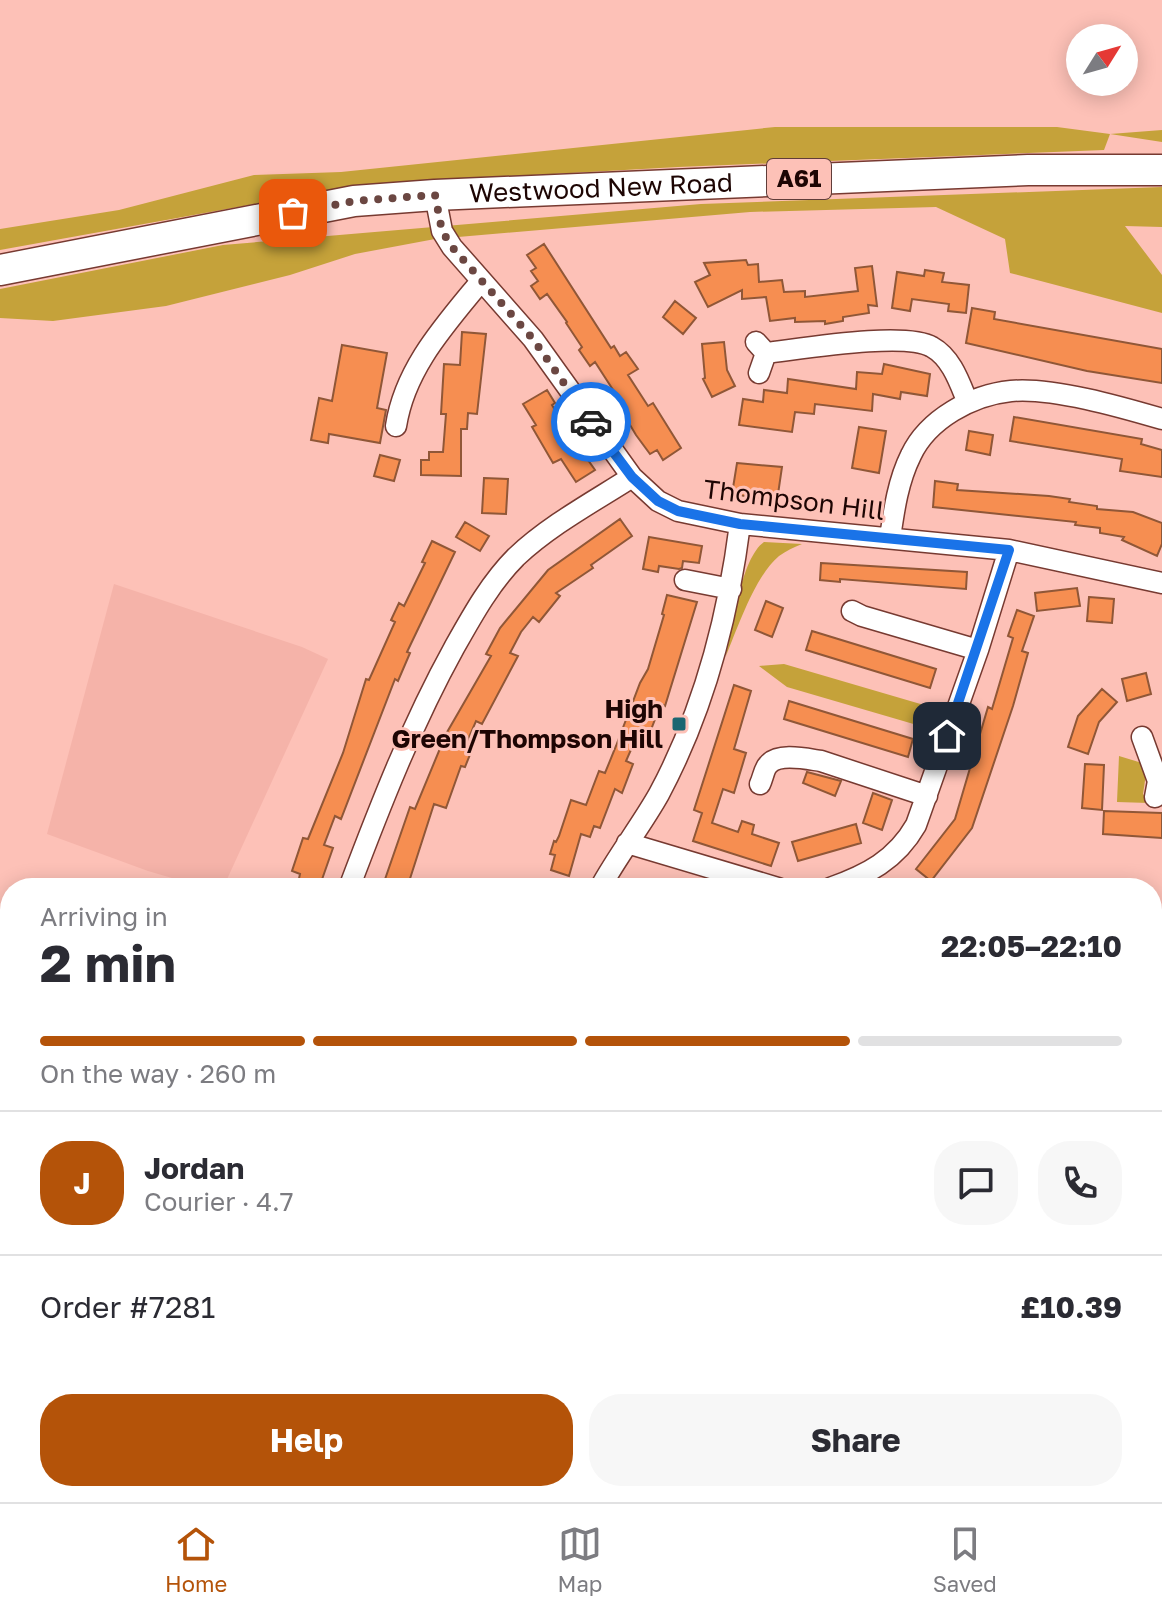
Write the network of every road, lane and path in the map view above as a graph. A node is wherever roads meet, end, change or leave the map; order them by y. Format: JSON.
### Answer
{"nodes":[{"id":1,"x":1162,"y":170,"type":"edge"},
{"id":2,"x":435,"y":195,"type":"junction"},
{"id":3,"x":0,"y":270,"type":"edge"},
{"id":4,"x":481,"y":281,"type":"junction"},
{"id":5,"x":759,"y":373,"type":"dead end"},
{"id":6,"x":968,"y":403,"type":"junction"},
{"id":7,"x":1162,"y":419,"type":"edge"},
{"id":8,"x":396,"y":426,"type":"dead end"},
{"id":9,"x":632,"y":477,"type":"junction"},
{"id":10,"x":740,"y":524,"type":"junction"},
{"id":11,"x":890,"y":538,"type":"junction"},
{"id":12,"x":1009,"y":550,"type":"junction"},
{"id":13,"x":685,"y":580,"type":"dead end"},
{"id":14,"x":1162,"y":583,"type":"edge"},
{"id":15,"x":731,"y":589,"type":"junction"},
{"id":16,"x":852,"y":611,"type":"dead end"},
{"id":17,"x":978,"y":650,"type":"junction"},
{"id":18,"x":1142,"y":737,"type":"dead end"},
{"id":19,"x":760,"y":784,"type":"dead end"},
{"id":20,"x":1158,"y":786,"type":"edge"},
{"id":21,"x":927,"y":796,"type":"junction"},
{"id":22,"x":627,"y":843,"type":"junction"},
{"id":23,"x":353,"y":878,"type":"edge"},
{"id":24,"x":606,"y":878,"type":"edge"},
{"id":25,"x":744,"y":878,"type":"edge"},
{"id":26,"x":855,"y":878,"type":"edge"}],
"edges":[{"from":1,"to":2,"type":"highway","name":"Westwood New Road","number":"A61"},
{"from":2,"to":3,"type":"highway","name":"Westwood New Road","number":"A61"},
{"from":2,"to":4,"type":"street","name":"Thompson Hill"},
{"from":4,"to":8,"type":"street"},
{"from":4,"to":9,"type":"street","name":"Thompson Hill"},
{"from":5,"to":6,"type":"street"},
{"from":6,"to":7,"type":"street"},
{"from":6,"to":11,"type":"street"},
{"from":9,"to":10,"type":"street","name":"Thompson Hill"},
{"from":9,"to":23,"type":"street"},
{"from":10,"to":11,"type":"street","name":"Thompson Hill"},
{"from":10,"to":15,"type":"street"},
{"from":11,"to":12,"type":"street","name":"Thompson Hill"},
{"from":12,"to":14,"type":"street","name":"Thompson Hill"},
{"from":12,"to":17,"type":"street"},
{"from":13,"to":15,"type":"street"},
{"from":15,"to":22,"type":"street"},
{"from":16,"to":17,"type":"street"},
{"from":17,"to":21,"type":"street"},
{"from":18,"to":20,"type":"street"},
{"from":19,"to":21,"type":"street"},
{"from":21,"to":26,"type":"street"},
{"from":22,"to":24,"type":"street"},
{"from":22,"to":25,"type":"street"}]}
